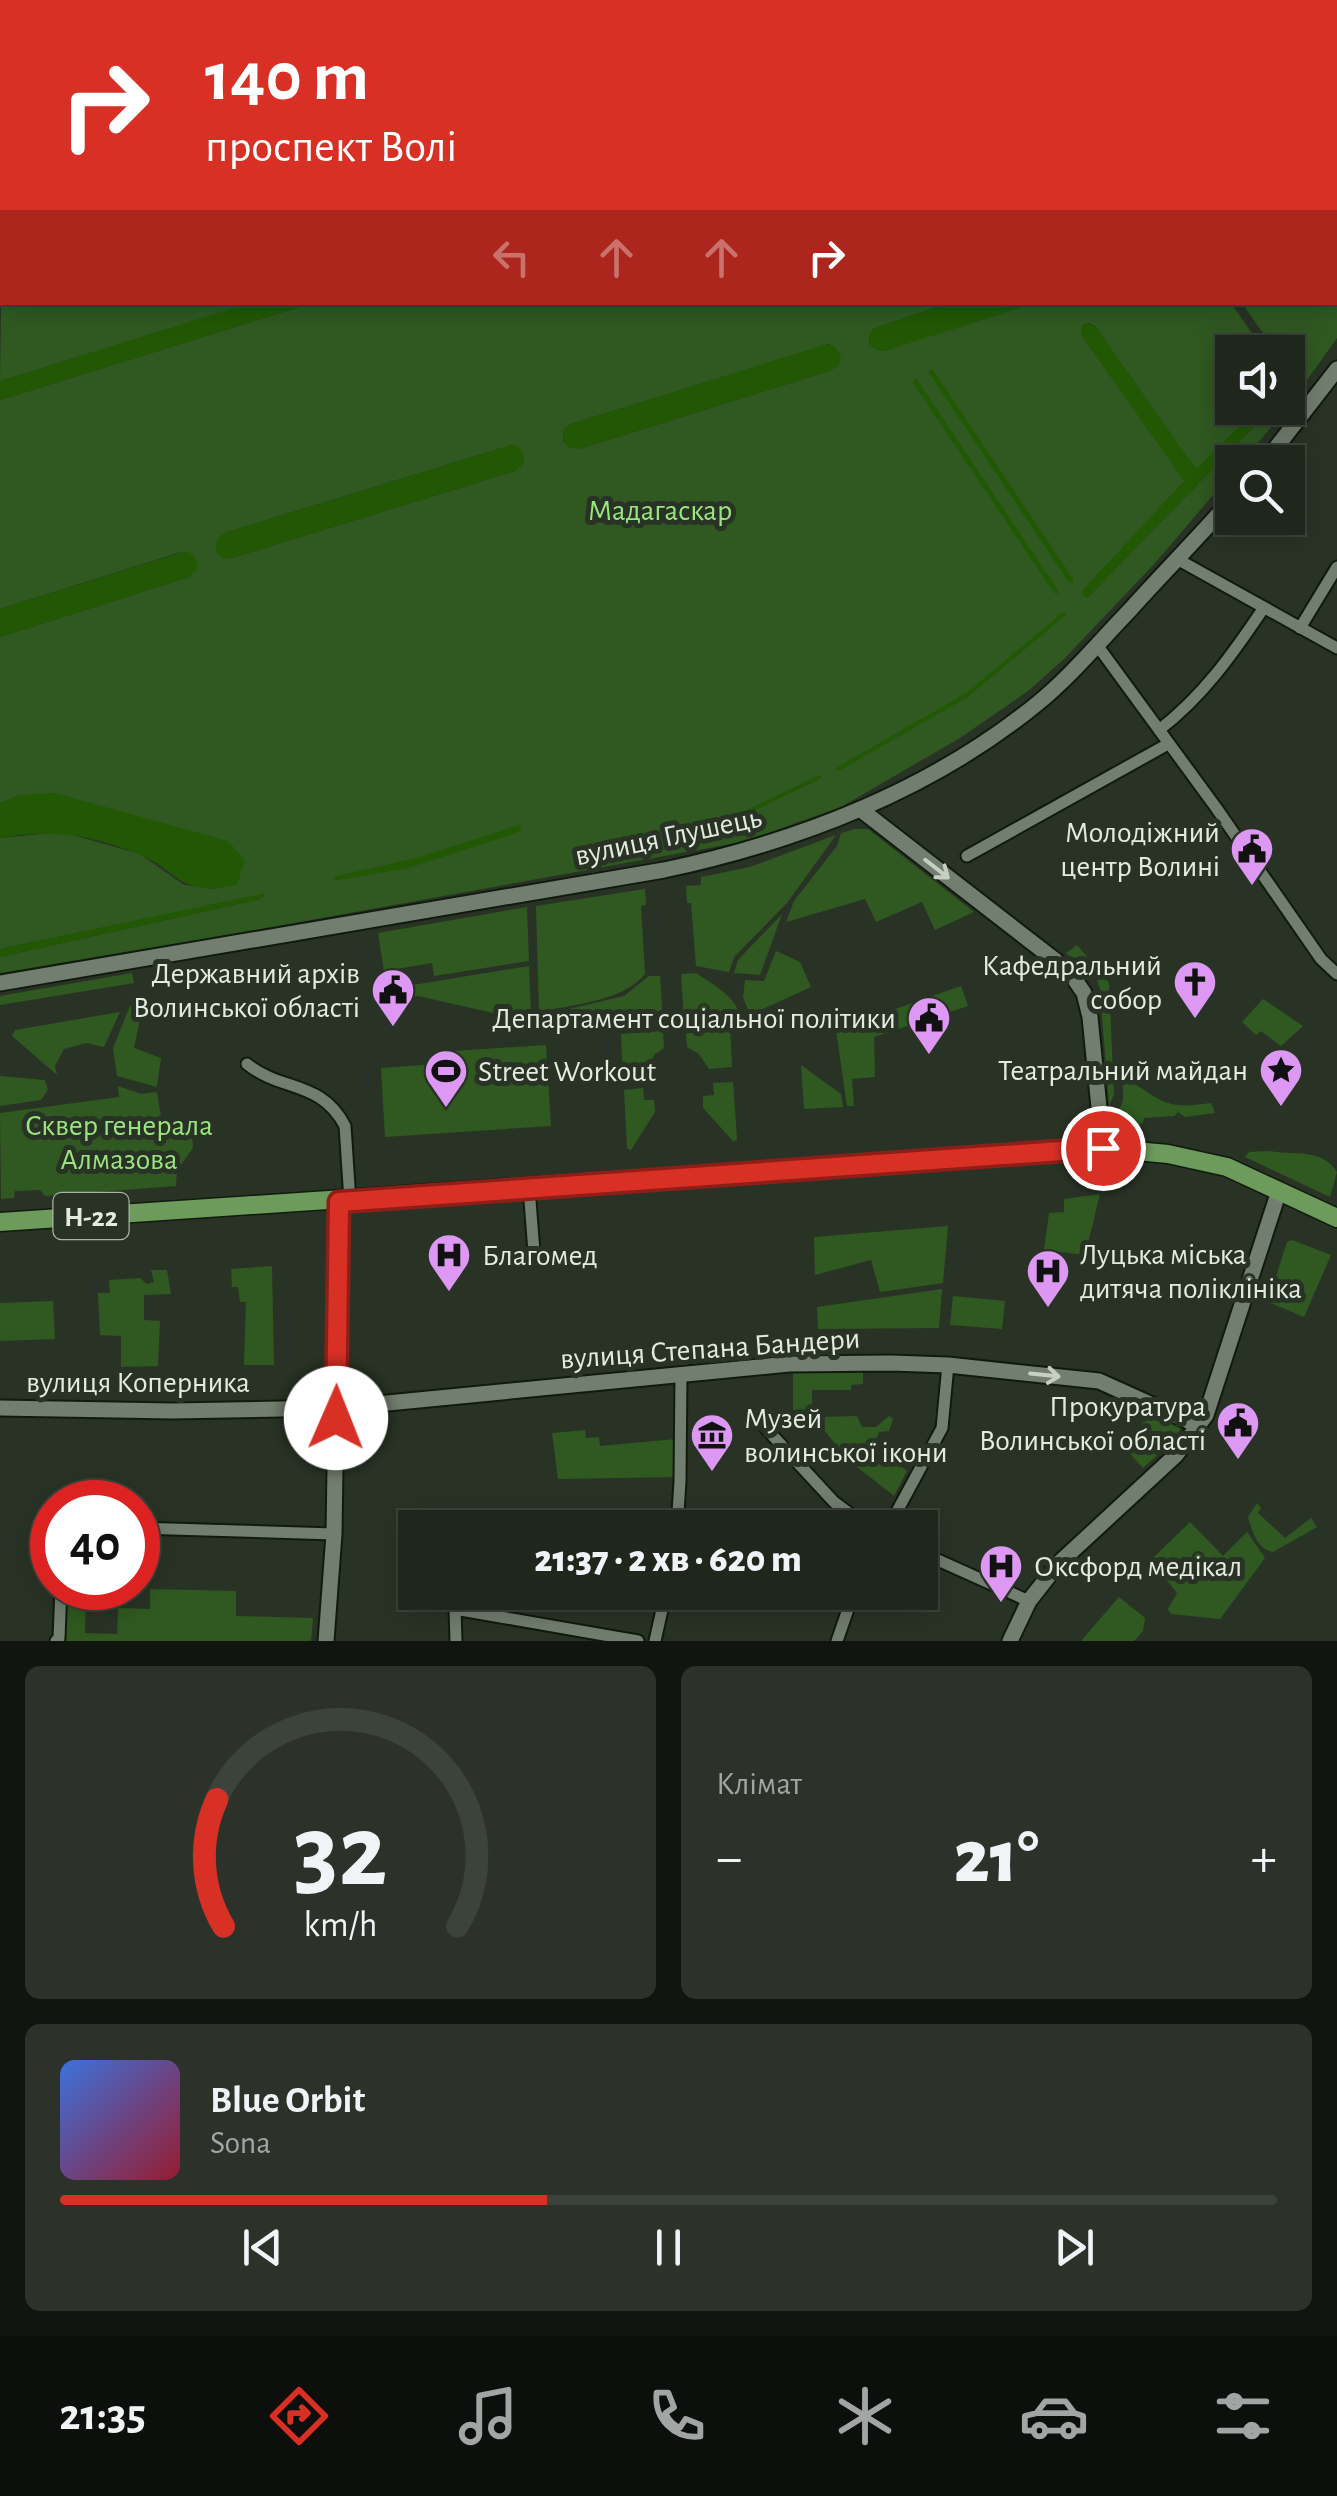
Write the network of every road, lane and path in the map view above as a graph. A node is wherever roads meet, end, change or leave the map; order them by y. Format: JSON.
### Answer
{"nodes":[{"id":1,"x":1337,"y":369,"type":"edge"},
{"id":2,"x":1277,"y":445,"type":"edge"},
{"id":3,"x":1215,"y":518,"type":"edge"},
{"id":4,"x":1177,"y":559,"type":"junction"},
{"id":5,"x":1337,"y":567,"type":"edge"},
{"id":6,"x":1263,"y":609,"type":"junction"},
{"id":7,"x":1300,"y":628,"type":"junction"},
{"id":8,"x":1097,"y":645,"type":"junction"},
{"id":9,"x":1337,"y":648,"type":"edge"},
{"id":10,"x":1159,"y":730,"type":"junction"},
{"id":11,"x":1168,"y":744,"type":"junction"},
{"id":12,"x":860,"y":809,"type":"junction"},
{"id":13,"x":966,"y":856,"type":"dead end"},
{"id":14,"x":1337,"y":974,"type":"edge"},
{"id":15,"x":0,"y":983,"type":"edge"},
{"id":16,"x":247,"y":1064,"type":"dead end"},
{"id":17,"x":1103,"y":1148,"type":"junction"},
{"id":18,"x":529,"y":1188,"type":"junction"},
{"id":19,"x":1279,"y":1191,"type":"junction"},
{"id":20,"x":344,"y":1201,"type":"junction"},
{"id":21,"x":1337,"y":1218,"type":"edge"},
{"id":22,"x":0,"y":1222,"type":"edge"},
{"id":23,"x":534,"y":1252,"type":"dead end"},
{"id":24,"x":948,"y":1365,"type":"junction"},
{"id":25,"x":680,"y":1374,"type":"junction"},
{"id":26,"x":0,"y":1408,"type":"edge"},
{"id":27,"x":336,"y":1408,"type":"junction"},
{"id":28,"x":761,"y":1423,"type":"dead end"},
{"id":29,"x":1199,"y":1426,"type":"junction"},
{"id":30,"x":679,"y":1510,"type":"edge"},
{"id":31,"x":845,"y":1510,"type":"edge"},
{"id":32,"x":898,"y":1510,"type":"edge"},
{"id":33,"x":160,"y":1529,"type":"edge"},
{"id":34,"x":334,"y":1534,"type":"junction"},
{"id":35,"x":938,"y":1560,"type":"edge"},
{"id":36,"x":1029,"y":1601,"type":"junction"},
{"id":37,"x":60,"y":1610,"type":"edge"},
{"id":38,"x":662,"y":1610,"type":"edge"},
{"id":39,"x":848,"y":1610,"type":"edge"},
{"id":40,"x":56,"y":1641,"type":"edge"},
{"id":41,"x":326,"y":1641,"type":"edge"},
{"id":42,"x":456,"y":1641,"type":"edge"},
{"id":43,"x":638,"y":1641,"type":"edge"},
{"id":44,"x":655,"y":1641,"type":"edge"},
{"id":45,"x":837,"y":1641,"type":"edge"},
{"id":46,"x":1010,"y":1641,"type":"edge"}],
"edges":[{"from":1,"to":2,"type":"street"},
{"from":3,"to":4,"type":"street","name":"вулиця Глушець"},
{"from":4,"to":6,"type":"street"},
{"from":4,"to":8,"type":"street","name":"вулиця Глушець"},
{"from":5,"to":7,"type":"street"},
{"from":6,"to":7,"type":"street"},
{"from":6,"to":10,"type":"street"},
{"from":7,"to":9,"type":"street"},
{"from":8,"to":10,"type":"street"},
{"from":8,"to":12,"type":"street","name":"вулиця Глушець"},
{"from":10,"to":11,"type":"street"},
{"from":11,"to":13,"type":"street"},
{"from":11,"to":14,"type":"street"},
{"from":12,"to":15,"type":"street","name":"вулиця Глушець"},
{"from":12,"to":17,"type":"street","one_way":true},
{"from":16,"to":20,"type":"street"},
{"from":17,"to":18,"type":"main road","number":"Н-22"},
{"from":17,"to":19,"type":"main road","number":"Н-22"},
{"from":18,"to":20,"type":"main road","number":"Н-22"},
{"from":18,"to":23,"type":"street"},
{"from":19,"to":21,"type":"main road","number":"Н-22"},
{"from":19,"to":29,"type":"street"},
{"from":20,"to":22,"type":"main road","number":"Н-22"},
{"from":20,"to":27,"type":"street"},
{"from":24,"to":25,"type":"street","name":"вулиця Степана Бандери"},
{"from":24,"to":29,"type":"street","name":"вулиця Степана Бандери","one_way":true},
{"from":24,"to":32,"type":"street"},
{"from":25,"to":27,"type":"street","name":"вулиця Степана Бандери"},
{"from":25,"to":30,"type":"street"},
{"from":26,"to":27,"type":"street","name":"вулиця Коперника"},
{"from":27,"to":34,"type":"street"},
{"from":28,"to":31,"type":"street"},
{"from":29,"to":36,"type":"street"},
{"from":33,"to":34,"type":"street"},
{"from":34,"to":41,"type":"street"},
{"from":35,"to":36,"type":"street"},
{"from":36,"to":46,"type":"street"},
{"from":37,"to":40,"type":"street"},
{"from":38,"to":44,"type":"street"},
{"from":39,"to":45,"type":"street"},
{"from":42,"to":43,"type":"street"}]}
